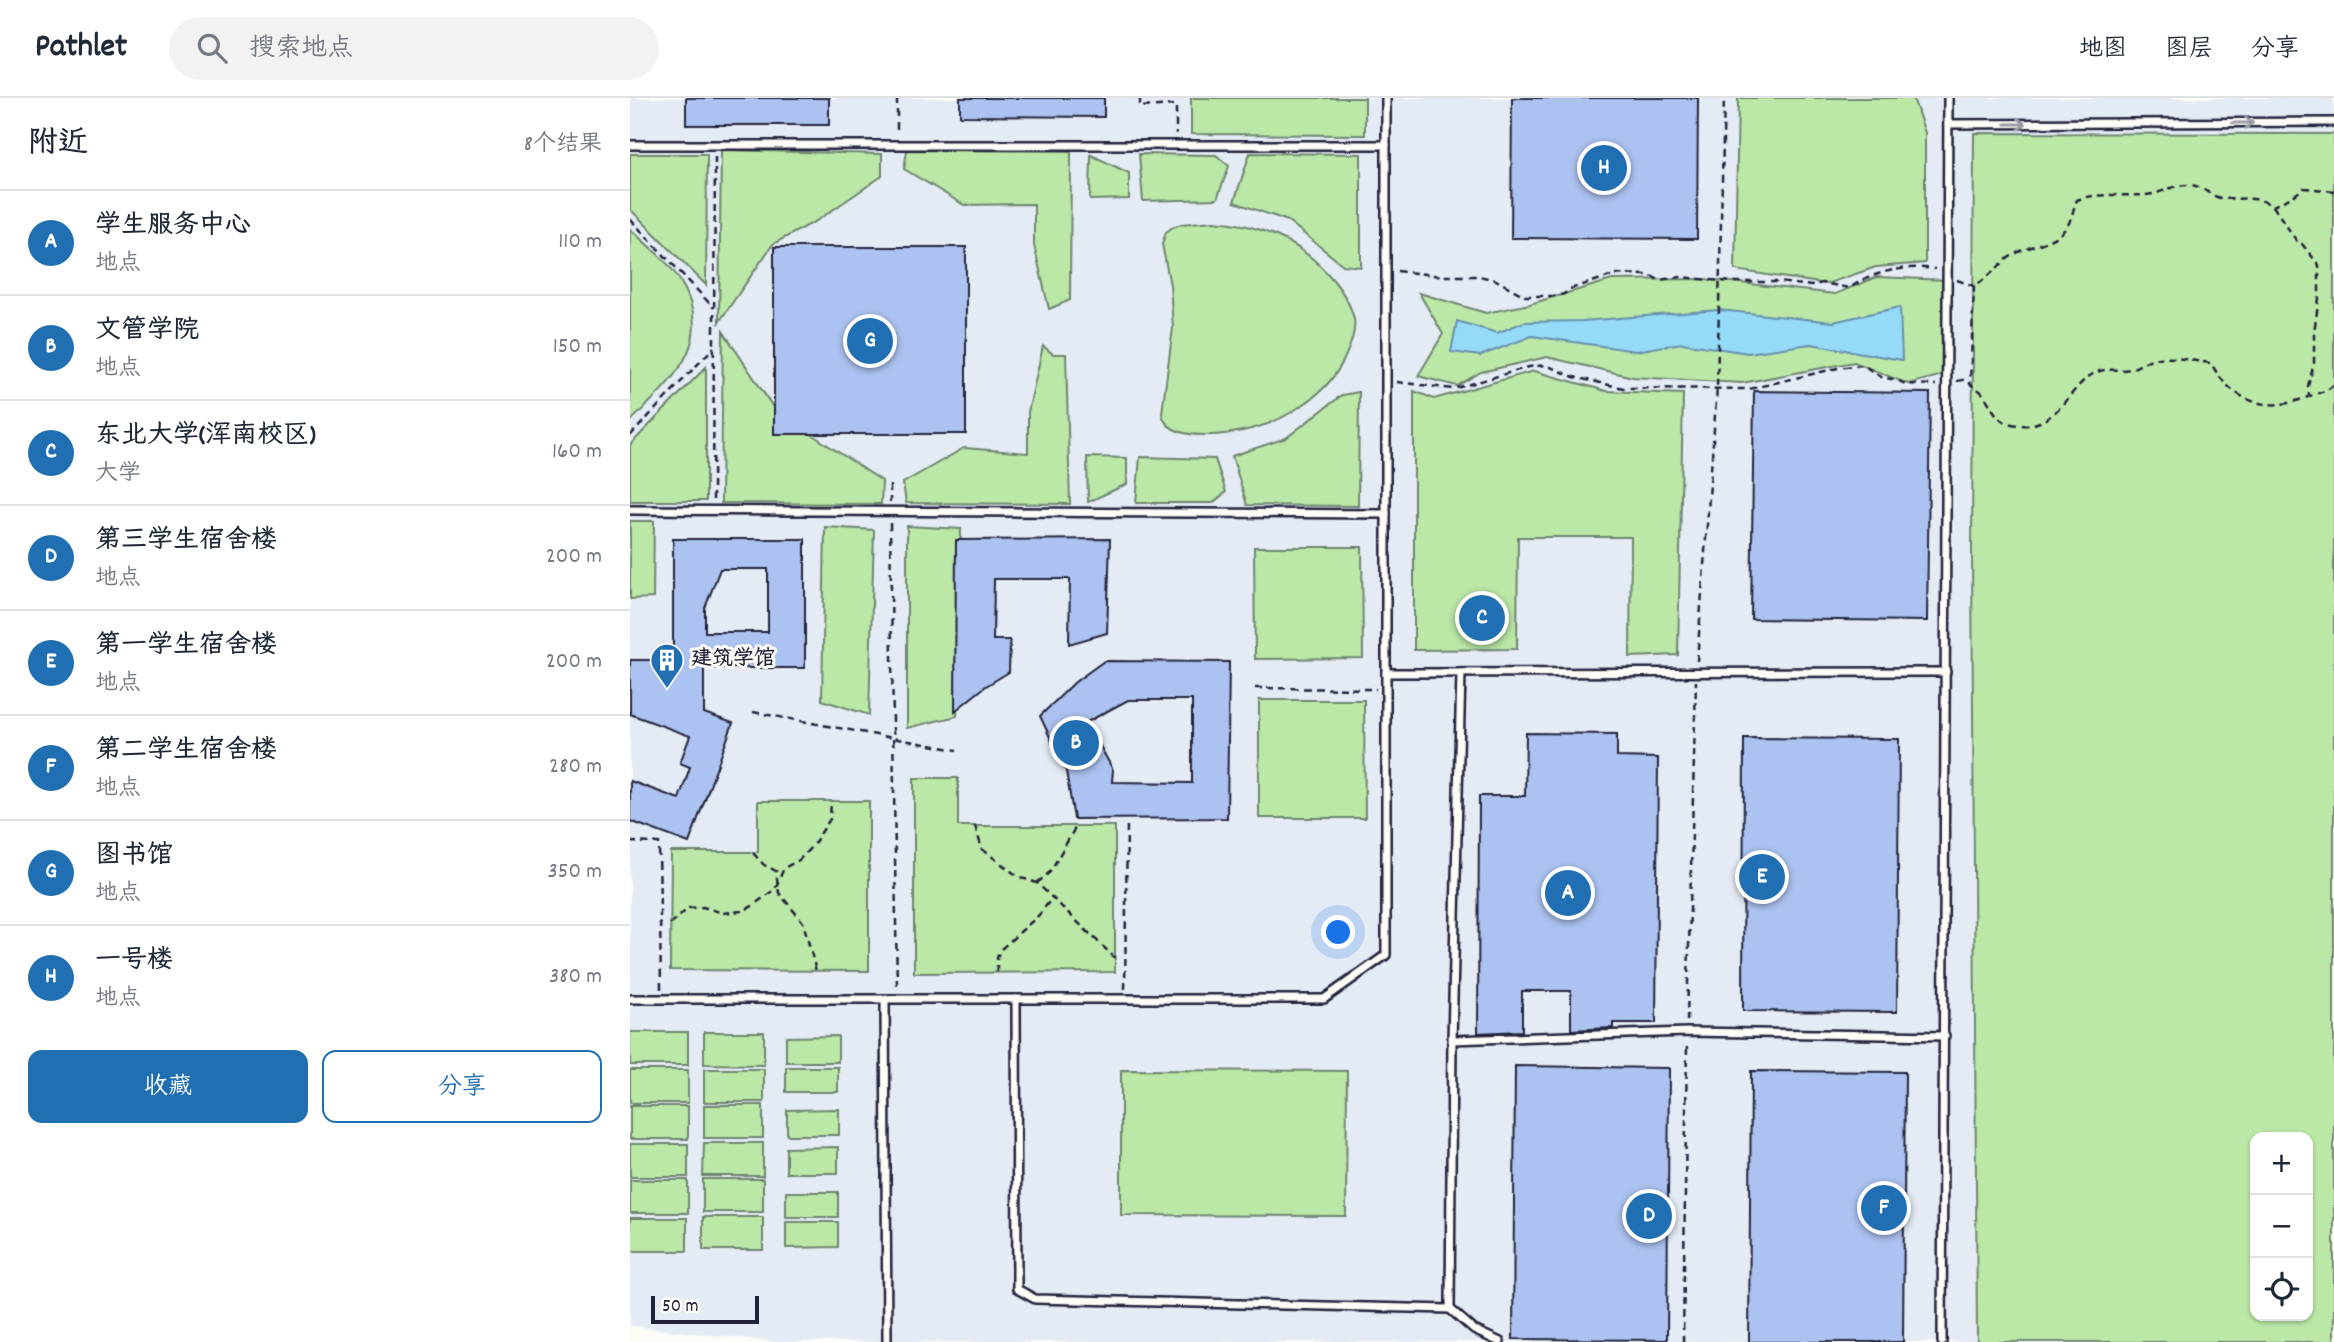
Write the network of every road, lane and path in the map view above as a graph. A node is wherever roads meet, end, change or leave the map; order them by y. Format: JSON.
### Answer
{"nodes":[{"id":1,"x":897,"y":98,"type":"edge"},
{"id":2,"x":1140,"y":98,"type":"edge"},
{"id":3,"x":1386,"y":98,"type":"edge"},
{"id":4,"x":1724,"y":98,"type":"edge"},
{"id":5,"x":1947,"y":99,"type":"edge"},
{"id":6,"x":2334,"y":122,"type":"edge"},
{"id":7,"x":1948,"y":124,"type":"junction"},
{"id":8,"x":630,"y":145,"type":"edge"},
{"id":9,"x":715,"y":145,"type":"junction"},
{"id":10,"x":897,"y":145,"type":"junction"},
{"id":11,"x":1176,"y":145,"type":"junction"},
{"id":12,"x":1386,"y":145,"type":"junction"},
{"id":13,"x":2334,"y":191,"type":"edge"},
{"id":14,"x":2273,"y":206,"type":"junction"},
{"id":15,"x":630,"y":219,"type":"edge"},
{"id":16,"x":1386,"y":271,"type":"junction"},
{"id":17,"x":1947,"y":276,"type":"junction"},
{"id":18,"x":1720,"y":281,"type":"junction"},
{"id":19,"x":1974,"y":286,"type":"junction"},
{"id":20,"x":714,"y":308,"type":"junction"},
{"id":21,"x":714,"y":347,"type":"junction"},
{"id":22,"x":1969,"y":379,"type":"junction"},
{"id":23,"x":1386,"y":380,"type":"junction"},
{"id":24,"x":1947,"y":382,"type":"junction"},
{"id":25,"x":2334,"y":384,"type":"edge"},
{"id":26,"x":1717,"y":388,"type":"junction"},
{"id":27,"x":2309,"y":396,"type":"junction"},
{"id":28,"x":630,"y":436,"type":"edge"},
{"id":29,"x":890,"y":485,"type":"dead end"},
{"id":30,"x":630,"y":510,"type":"edge"},
{"id":31,"x":712,"y":510,"type":"junction"},
{"id":32,"x":890,"y":511,"type":"junction"},
{"id":33,"x":1386,"y":514,"type":"junction"},
{"id":34,"x":1946,"y":672,"type":"junction"},
{"id":35,"x":1386,"y":673,"type":"junction"},
{"id":36,"x":1461,"y":673,"type":"junction"},
{"id":37,"x":1696,"y":673,"type":"junction"},
{"id":38,"x":1255,"y":688,"type":"dead end"},
{"id":39,"x":1386,"y":689,"type":"junction"},
{"id":40,"x":753,"y":712,"type":"dead end"},
{"id":41,"x":894,"y":738,"type":"junction"},
{"id":42,"x":957,"y":751,"type":"dead end"},
{"id":43,"x":831,"y":801,"type":"dead end"},
{"id":44,"x":1127,"y":823,"type":"dead end"},
{"id":45,"x":975,"y":826,"type":"dead end"},
{"id":46,"x":1076,"y":826,"type":"dead end"},
{"id":47,"x":630,"y":842,"type":"edge"},
{"id":48,"x":753,"y":853,"type":"dead end"},
{"id":49,"x":778,"y":883,"type":"junction"},
{"id":50,"x":1037,"y":883,"type":"junction"},
{"id":51,"x":1052,"y":898,"type":"junction"},
{"id":52,"x":670,"y":925,"type":"dead end"},
{"id":53,"x":1115,"y":958,"type":"dead end"},
{"id":54,"x":816,"y":971,"type":"dead end"},
{"id":55,"x":996,"y":972,"type":"dead end"},
{"id":56,"x":630,"y":999,"type":"edge"},
{"id":57,"x":661,"y":999,"type":"junction"},
{"id":58,"x":885,"y":999,"type":"junction"},
{"id":59,"x":898,"y":999,"type":"junction"},
{"id":60,"x":1016,"y":999,"type":"junction"},
{"id":61,"x":1125,"y":999,"type":"junction"},
{"id":62,"x":1687,"y":1032,"type":"junction"},
{"id":63,"x":1945,"y":1036,"type":"junction"},
{"id":64,"x":1452,"y":1040,"type":"junction"},
{"id":65,"x":1450,"y":1309,"type":"junction"},
{"id":66,"x":887,"y":1342,"type":"edge"},
{"id":67,"x":1500,"y":1342,"type":"edge"},
{"id":68,"x":1683,"y":1342,"type":"edge"},
{"id":69,"x":1942,"y":1342,"type":"edge"}],
"edges":[{"from":1,"to":10,"type":"path"},
{"from":2,"to":11,"type":"path"},
{"from":3,"to":12,"type":"lane"},
{"from":4,"to":18,"type":"path"},
{"from":5,"to":7,"type":"lane"},
{"from":7,"to":6,"type":"lane","one_way":true},
{"from":7,"to":17,"type":"lane"},
{"from":8,"to":9,"type":"lane"},
{"from":9,"to":10,"type":"lane"},
{"from":9,"to":20,"type":"path"},
{"from":10,"to":11,"type":"lane"},
{"from":11,"to":12,"type":"lane"},
{"from":12,"to":16,"type":"lane"},
{"from":13,"to":14,"type":"path"},
{"from":14,"to":19,"type":"path"},
{"from":14,"to":27,"type":"path"},
{"from":15,"to":20,"type":"path"},
{"from":16,"to":18,"type":"path"},
{"from":16,"to":23,"type":"lane"},
{"from":17,"to":18,"type":"path"},
{"from":17,"to":19,"type":"path"},
{"from":17,"to":24,"type":"lane"},
{"from":18,"to":26,"type":"path"},
{"from":19,"to":22,"type":"path"},
{"from":20,"to":21,"type":"path"},
{"from":21,"to":28,"type":"path"},
{"from":21,"to":31,"type":"path"},
{"from":22,"to":24,"type":"path"},
{"from":22,"to":27,"type":"path"},
{"from":23,"to":26,"type":"path"},
{"from":23,"to":33,"type":"lane"},
{"from":24,"to":26,"type":"path"},
{"from":24,"to":34,"type":"lane"},
{"from":25,"to":27,"type":"path"},
{"from":26,"to":37,"type":"path"},
{"from":29,"to":32,"type":"path"},
{"from":30,"to":31,"type":"lane"},
{"from":31,"to":32,"type":"lane"},
{"from":32,"to":33,"type":"lane"},
{"from":32,"to":41,"type":"path"},
{"from":33,"to":35,"type":"lane"},
{"from":34,"to":37,"type":"lane"},
{"from":34,"to":63,"type":"lane"},
{"from":35,"to":36,"type":"lane"},
{"from":35,"to":39,"type":"lane"},
{"from":36,"to":37,"type":"lane"},
{"from":36,"to":64,"type":"lane"},
{"from":37,"to":62,"type":"path"},
{"from":38,"to":39,"type":"path"},
{"from":39,"to":61,"type":"lane"},
{"from":40,"to":41,"type":"path"},
{"from":41,"to":42,"type":"path"},
{"from":41,"to":59,"type":"path"},
{"from":43,"to":49,"type":"path"},
{"from":44,"to":61,"type":"path"},
{"from":45,"to":50,"type":"path"},
{"from":46,"to":50,"type":"path"},
{"from":47,"to":57,"type":"path"},
{"from":48,"to":49,"type":"path"},
{"from":49,"to":52,"type":"path"},
{"from":49,"to":54,"type":"path"},
{"from":50,"to":51,"type":"path"},
{"from":51,"to":53,"type":"path"},
{"from":51,"to":55,"type":"path"},
{"from":56,"to":57,"type":"lane"},
{"from":57,"to":58,"type":"lane"},
{"from":58,"to":59,"type":"lane"},
{"from":58,"to":66,"type":"lane"},
{"from":59,"to":60,"type":"lane"},
{"from":60,"to":61,"type":"lane"},
{"from":60,"to":65,"type":"lane"},
{"from":62,"to":63,"type":"lane"},
{"from":62,"to":64,"type":"lane"},
{"from":62,"to":68,"type":"path"},
{"from":63,"to":69,"type":"lane"},
{"from":64,"to":65,"type":"lane"},
{"from":65,"to":67,"type":"lane"}]}
